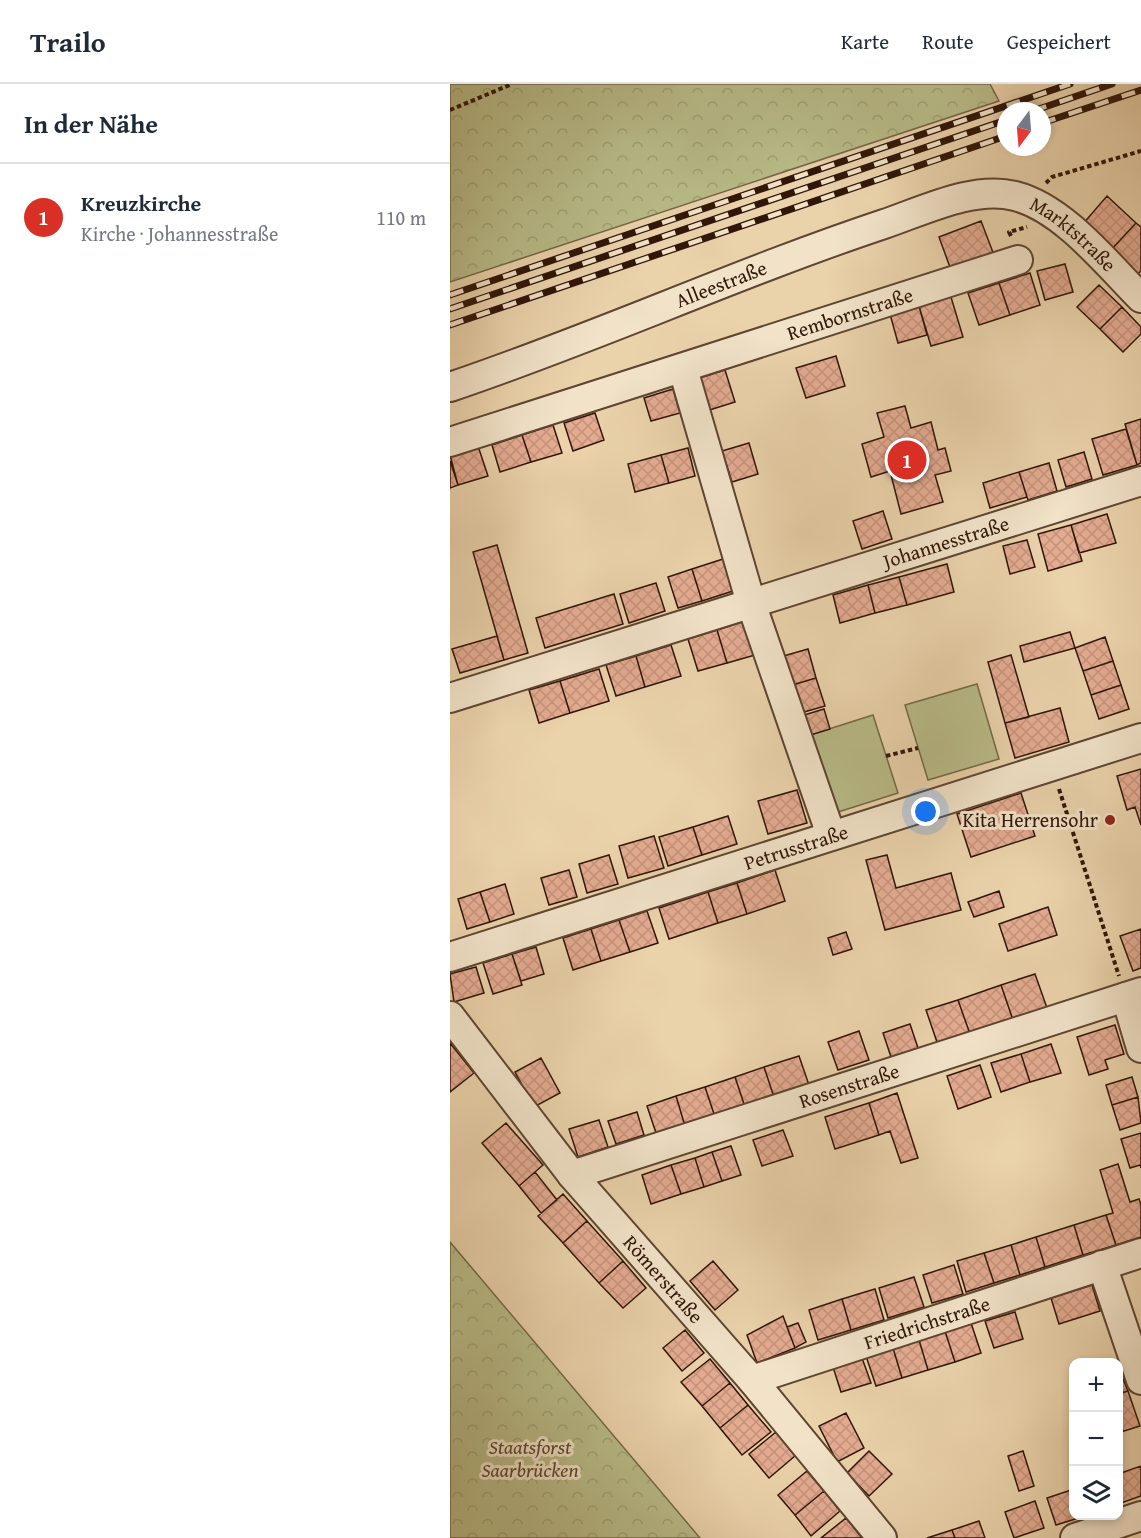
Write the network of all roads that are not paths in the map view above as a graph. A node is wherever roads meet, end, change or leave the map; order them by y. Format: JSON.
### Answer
{"nodes":[{"id":1,"x":994,"y":193,"type":"joint"},
{"id":2,"x":1018,"y":260,"type":"road end"},
{"id":3,"x":1141,"y":298,"type":"edge"},
{"id":4,"x":683,"y":369,"type":"junction"},
{"id":5,"x":450,"y":387,"type":"edge"},
{"id":6,"x":450,"y":442,"type":"edge"},
{"id":7,"x":1141,"y":481,"type":"edge"},
{"id":8,"x":751,"y":603,"type":"junction"},
{"id":9,"x":450,"y":698,"type":"edge"},
{"id":10,"x":1141,"y":738,"type":"edge"},
{"id":11,"x":831,"y":835,"type":"junction"},
{"id":12,"x":450,"y":957,"type":"edge"},
{"id":13,"x":1133,"y":994,"type":"edge"},
{"id":14,"x":450,"y":1016,"type":"edge"},
{"id":15,"x":1141,"y":1048,"type":"edge"},
{"id":16,"x":572,"y":1175,"type":"junction"},
{"id":17,"x":1141,"y":1253,"type":"edge"},
{"id":18,"x":1102,"y":1265,"type":"junction"},
{"id":19,"x":752,"y":1380,"type":"junction"},
{"id":20,"x":1141,"y":1380,"type":"edge"},
{"id":21,"x":1141,"y":1516,"type":"edge"},
{"id":22,"x":882,"y":1538,"type":"edge"},
{"id":23,"x":1075,"y":1538,"type":"edge"}],
"edges":[{"from":1,"to":3,"type":"street","name":"Marktstraße"},
{"from":1,"to":5,"type":"street","name":"Alleestraße"},
{"from":2,"to":4,"type":"street","name":"Rembornstraße"},
{"from":4,"to":6,"type":"street","name":"Rembornstraße"},
{"from":4,"to":8,"type":"street"},
{"from":7,"to":8,"type":"street","name":"Johannesstraße"},
{"from":8,"to":9,"type":"street","name":"Johannesstraße"},
{"from":8,"to":11,"type":"street"},
{"from":10,"to":11,"type":"street","name":"Petrusstraße"},
{"from":11,"to":12,"type":"street","name":"Petrusstraße"},
{"from":13,"to":15,"type":"street"},
{"from":13,"to":16,"type":"street","name":"Rosenstraße"},
{"from":14,"to":16,"type":"street","name":"Römerstraße"},
{"from":16,"to":19,"type":"street","name":"Römerstraße"},
{"from":17,"to":18,"type":"street","name":"Friedrichstraße"},
{"from":18,"to":19,"type":"street","name":"Friedrichstraße"},
{"from":18,"to":20,"type":"street"},
{"from":19,"to":22,"type":"street","name":"Römerstraße"},
{"from":21,"to":23,"type":"street"}]}
